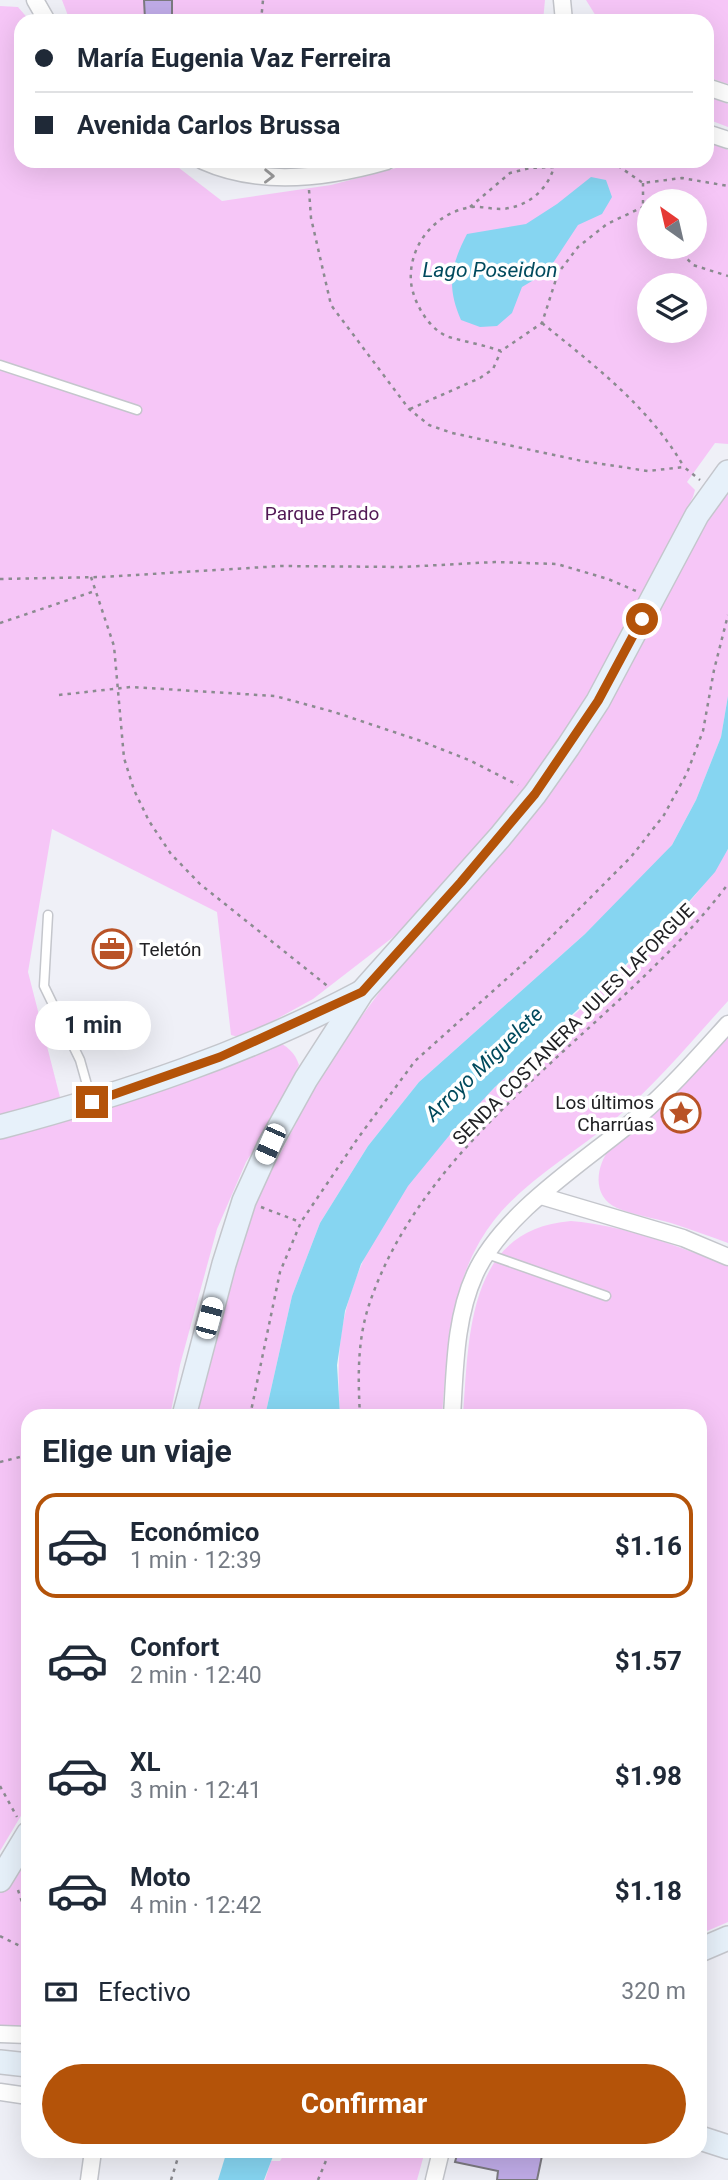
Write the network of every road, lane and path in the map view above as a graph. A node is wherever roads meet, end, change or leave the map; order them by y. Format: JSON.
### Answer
{"nodes":[{"id":1,"x":226,"y":168,"type":"edge"},
{"id":2,"x":352,"y":168,"type":"edge"},
{"id":3,"x":530,"y":168,"type":"edge"},
{"id":4,"x":554,"y":168,"type":"edge"},
{"id":5,"x":621,"y":168,"type":"edge"},
{"id":6,"x":308,"y":177,"type":"junction"},
{"id":7,"x":643,"y":183,"type":"junction"},
{"id":8,"x":728,"y":186,"type":"edge"},
{"id":9,"x":643,"y":189,"type":"edge"},
{"id":10,"x":470,"y":207,"type":"junction"},
{"id":11,"x":637,"y":210,"type":"edge"},
{"id":12,"x":687,"y":259,"type":"edge"},
{"id":13,"x":728,"y":276,"type":"edge"},
{"id":14,"x":542,"y":323,"type":"junction"},
{"id":15,"x":501,"y":351,"type":"junction"},
{"id":16,"x":0,"y":365,"type":"edge"},
{"id":17,"x":409,"y":409,"type":"junction"},
{"id":18,"x":137,"y":410,"type":"dead end"},
{"id":19,"x":684,"y":467,"type":"junction"},
{"id":20,"x":728,"y":472,"type":"edge"},
{"id":21,"x":713,"y":491,"type":"junction"},
{"id":22,"x":91,"y":577,"type":"junction"},
{"id":23,"x":0,"y":579,"type":"edge"},
{"id":24,"x":95,"y":591,"type":"junction"},
{"id":25,"x":653,"y":598,"type":"junction"},
{"id":26,"x":728,"y":615,"type":"edge"},
{"id":27,"x":0,"y":623,"type":"edge"},
{"id":28,"x":118,"y":688,"type":"junction"},
{"id":29,"x":59,"y":695,"type":"dead end"},
{"id":30,"x":535,"y":794,"type":"junction"},
{"id":31,"x":728,"y":884,"type":"edge"},
{"id":32,"x":48,"y":915,"type":"dead end"},
{"id":33,"x":354,"y":996,"type":"junction"},
{"id":34,"x":728,"y":1024,"type":"edge"},
{"id":35,"x":92,"y":1102,"type":"junction"},
{"id":36,"x":0,"y":1127,"type":"edge"},
{"id":37,"x":541,"y":1196,"type":"junction"},
{"id":38,"x":244,"y":1201,"type":"junction"},
{"id":39,"x":301,"y":1222,"type":"junction"},
{"id":40,"x":487,"y":1254,"type":"junction"},
{"id":41,"x":728,"y":1257,"type":"edge"},
{"id":42,"x":606,"y":1296,"type":"dead end"},
{"id":43,"x":186,"y":1409,"type":"edge"},
{"id":44,"x":251,"y":1409,"type":"edge"},
{"id":45,"x":360,"y":1409,"type":"edge"},
{"id":46,"x":453,"y":1409,"type":"edge"},
{"id":47,"x":21,"y":1457,"type":"edge"},
{"id":48,"x":0,"y":1462,"type":"edge"},
{"id":49,"x":0,"y":1786,"type":"edge"},
{"id":50,"x":21,"y":1824,"type":"edge"},
{"id":51,"x":21,"y":1845,"type":"edge"},
{"id":52,"x":5,"y":1872,"type":"edge"},
{"id":53,"x":21,"y":1905,"type":"edge"},
{"id":54,"x":0,"y":1936,"type":"edge"},
{"id":55,"x":728,"y":1938,"type":"edge"},
{"id":56,"x":21,"y":1946,"type":"edge"},
{"id":57,"x":707,"y":1947,"type":"edge"},
{"id":58,"x":0,"y":2034,"type":"edge"},
{"id":59,"x":21,"y":2035,"type":"edge"},
{"id":60,"x":0,"y":2063,"type":"edge"},
{"id":61,"x":21,"y":2064,"type":"edge"},
{"id":62,"x":0,"y":2092,"type":"edge"},
{"id":63,"x":21,"y":2095,"type":"edge"},
{"id":64,"x":707,"y":2140,"type":"edge"},
{"id":65,"x":728,"y":2147,"type":"edge"},
{"id":66,"x":92,"y":2158,"type":"edge"},
{"id":67,"x":178,"y":2158,"type":"edge"},
{"id":68,"x":327,"y":2158,"type":"edge"},
{"id":69,"x":439,"y":2158,"type":"edge"},
{"id":70,"x":89,"y":2180,"type":"edge"},
{"id":71,"x":171,"y":2180,"type":"edge"},
{"id":72,"x":318,"y":2180,"type":"edge"},
{"id":73,"x":434,"y":2180,"type":"edge"}],
"edges":[{"from":1,"to":6,"type":"street","one_way":true},
{"from":2,"to":6,"type":"street"},
{"from":3,"to":10,"type":"path"},
{"from":4,"to":10,"type":"path"},
{"from":5,"to":7,"type":"path"},
{"from":6,"to":17,"type":"path"},
{"from":7,"to":8,"type":"path"},
{"from":7,"to":9,"type":"path"},
{"from":10,"to":15,"type":"path"},
{"from":11,"to":14,"type":"path"},
{"from":12,"to":13,"type":"path"},
{"from":14,"to":15,"type":"path"},
{"from":14,"to":19,"type":"path"},
{"from":15,"to":17,"type":"path"},
{"from":16,"to":18,"type":"lane"},
{"from":17,"to":19,"type":"path"},
{"from":19,"to":21,"type":"path"},
{"from":20,"to":21,"type":"street"},
{"from":21,"to":25,"type":"street"},
{"from":22,"to":23,"type":"path"},
{"from":22,"to":24,"type":"path"},
{"from":22,"to":25,"type":"path"},
{"from":24,"to":27,"type":"path"},
{"from":24,"to":28,"type":"path"},
{"from":25,"to":30,"type":"street"},
{"from":26,"to":39,"type":"path"},
{"from":28,"to":29,"type":"path"},
{"from":28,"to":30,"type":"path"},
{"from":28,"to":33,"type":"path"},
{"from":30,"to":33,"type":"street"},
{"from":31,"to":45,"type":"path","name":"SENDA COSTANERA JULES LAFORGUE"},
{"from":32,"to":35,"type":"lane"},
{"from":33,"to":35,"type":"street"},
{"from":33,"to":38,"type":"street"},
{"from":34,"to":37,"type":"street"},
{"from":35,"to":36,"type":"street"},
{"from":37,"to":40,"type":"street"},
{"from":37,"to":41,"type":"street"},
{"from":38,"to":39,"type":"path"},
{"from":38,"to":43,"type":"street"},
{"from":39,"to":44,"type":"path"},
{"from":40,"to":42,"type":"lane"},
{"from":40,"to":46,"type":"street"},
{"from":47,"to":48,"type":"path"},
{"from":49,"to":50,"type":"path"},
{"from":51,"to":52,"type":"street"},
{"from":52,"to":53,"type":"path"},
{"from":54,"to":56,"type":"path"},
{"from":55,"to":57,"type":"street"},
{"from":58,"to":59,"type":"street"},
{"from":60,"to":61,"type":"street"},
{"from":62,"to":63,"type":"street"},
{"from":64,"to":65,"type":"street"},
{"from":66,"to":70,"type":"street"},
{"from":67,"to":71,"type":"path"},
{"from":68,"to":72,"type":"path"},
{"from":69,"to":73,"type":"street"}]}
